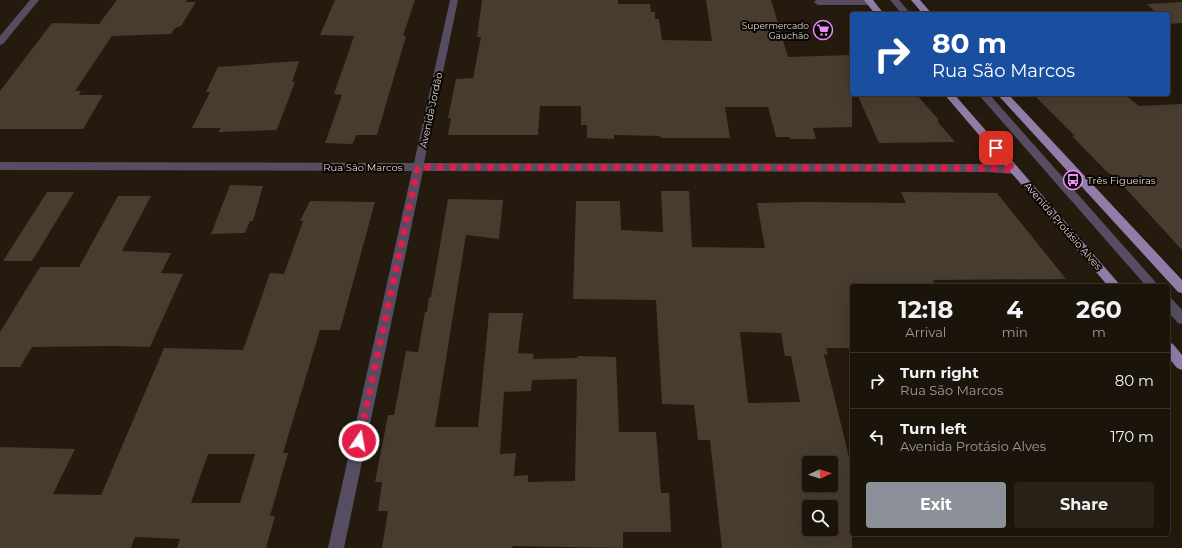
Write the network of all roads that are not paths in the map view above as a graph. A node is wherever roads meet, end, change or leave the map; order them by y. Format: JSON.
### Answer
{"nodes":[{"id":1,"x":35,"y":0,"type":"edge"},
{"id":2,"x":454,"y":0,"type":"edge"},
{"id":3,"x":894,"y":0,"type":"edge"},
{"id":4,"x":915,"y":0,"type":"edge"},
{"id":5,"x":869,"y":1,"type":"edge"},
{"id":6,"x":818,"y":2,"type":"dead end"},
{"id":7,"x":878,"y":12,"type":"edge"},
{"id":8,"x":905,"y":12,"type":"edge"},
{"id":9,"x":926,"y":12,"type":"edge"},
{"id":10,"x":0,"y":42,"type":"edge"},
{"id":11,"x":951,"y":96,"type":"edge"},
{"id":12,"x":985,"y":96,"type":"edge"},
{"id":13,"x":1004,"y":96,"type":"edge"},
{"id":14,"x":0,"y":166,"type":"edge"},
{"id":15,"x":418,"y":167,"type":"junction"},
{"id":16,"x":1014,"y":170,"type":"junction"},
{"id":17,"x":1112,"y":284,"type":"edge"},
{"id":18,"x":1151,"y":284,"type":"edge"},
{"id":19,"x":1182,"y":288,"type":"edge"},
{"id":20,"x":1170,"y":305,"type":"edge"},
{"id":21,"x":1182,"y":319,"type":"edge"},
{"id":22,"x":1170,"y":350,"type":"edge"},
{"id":23,"x":1182,"y":364,"type":"edge"},
{"id":24,"x":336,"y":548,"type":"edge"}],
"edges":[{"from":1,"to":10,"type":"street"},
{"from":2,"to":15,"type":"street","name":"Avenida Jordão"},
{"from":3,"to":8,"type":"street"},
{"from":4,"to":9,"type":"main road"},
{"from":5,"to":6,"type":"street"},
{"from":5,"to":7,"type":"main road"},
{"from":11,"to":16,"type":"main road","name":"Avenida Protásio Alves"},
{"from":12,"to":18,"type":"street"},
{"from":13,"to":19,"type":"main road"},
{"from":14,"to":15,"type":"street","name":"Rua São Marcos"},
{"from":15,"to":16,"type":"street","name":"Rua São Marcos"},
{"from":15,"to":24,"type":"street","name":"Avenida Jordão"},
{"from":16,"to":17,"type":"main road","name":"Avenida Protásio Alves"},
{"from":20,"to":21,"type":"street"},
{"from":22,"to":23,"type":"main road"}]}
